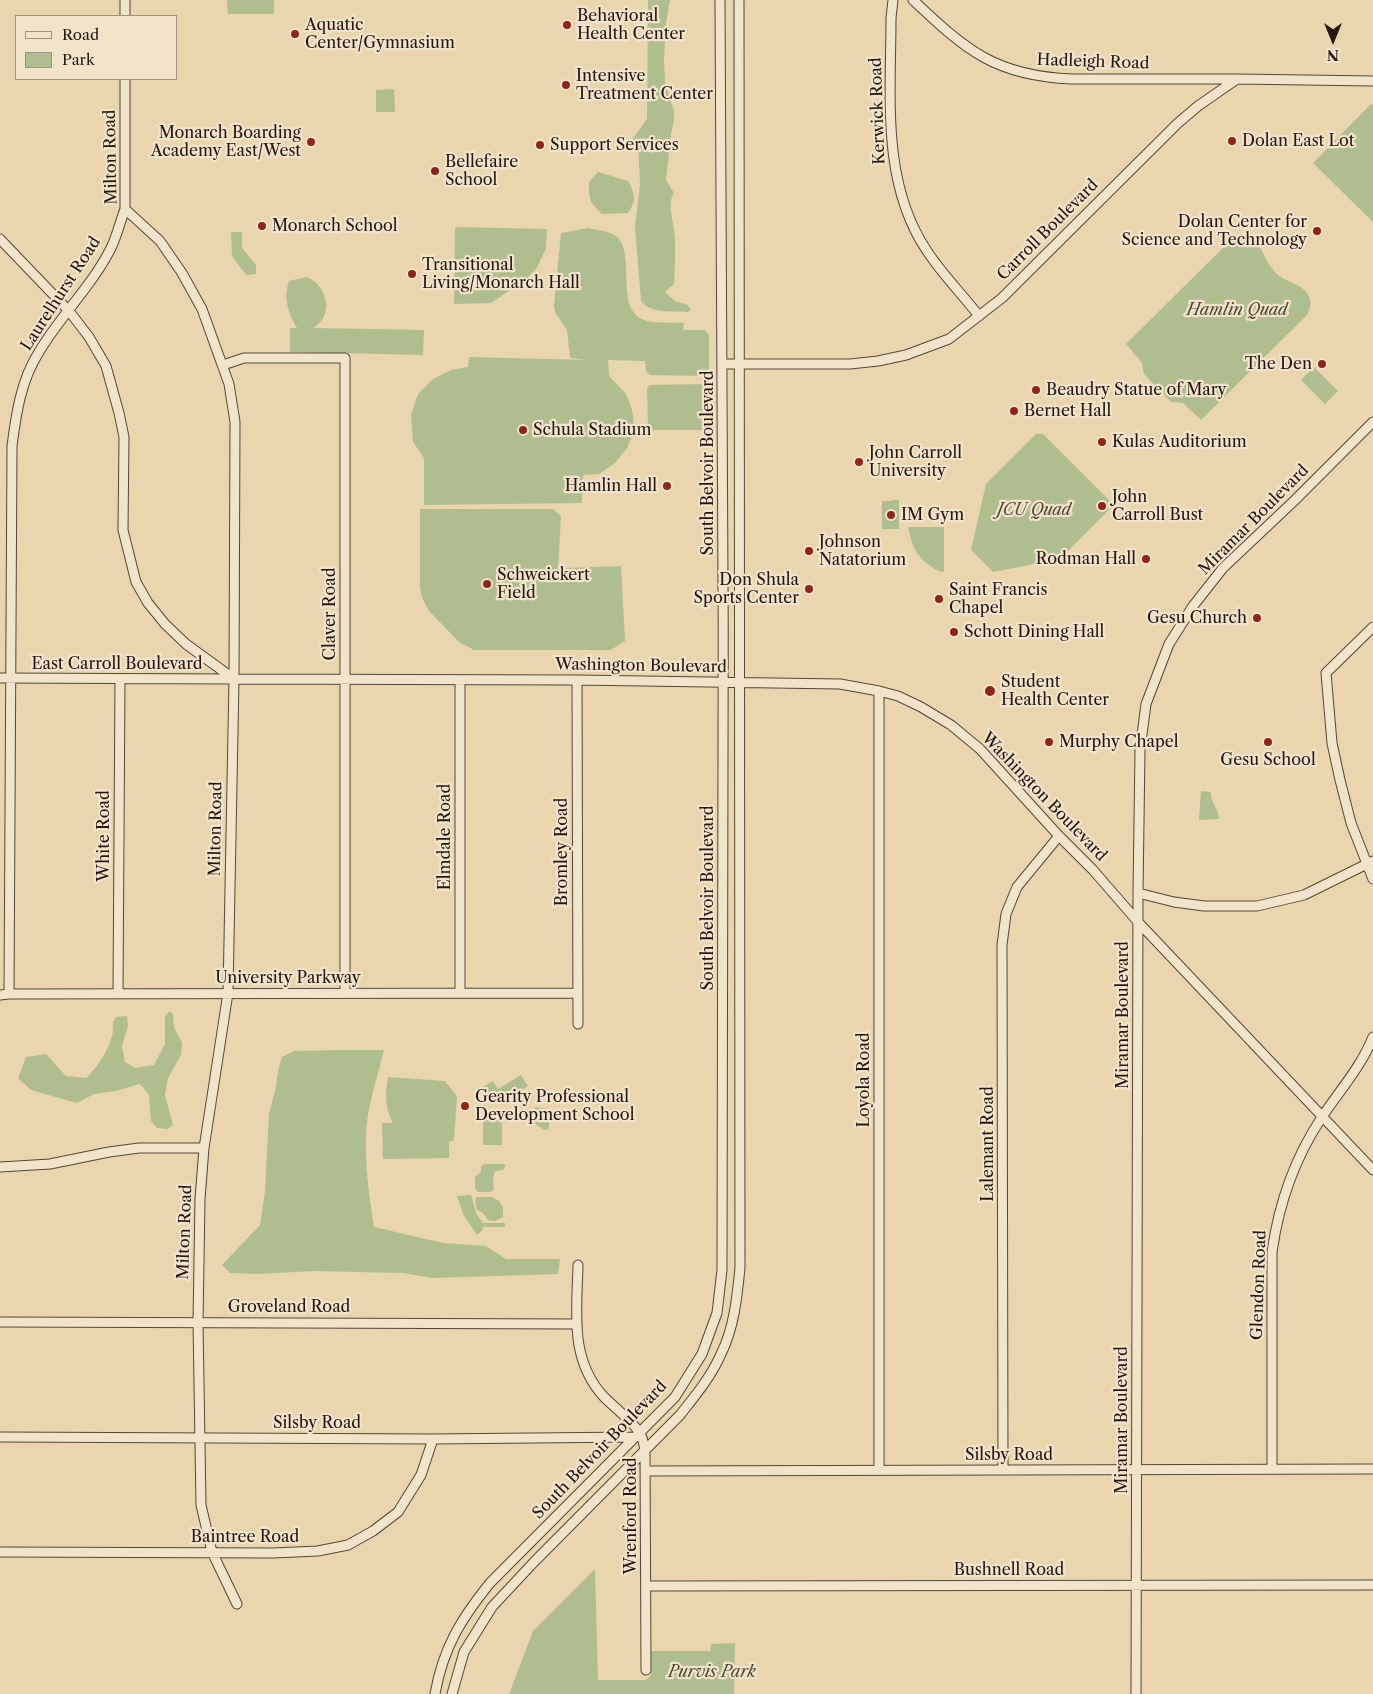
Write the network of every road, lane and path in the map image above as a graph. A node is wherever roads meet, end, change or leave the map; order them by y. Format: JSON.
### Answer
{"nodes":[{"id":1,"x":125,"y":0,"type":"edge"},
{"id":2,"x":720,"y":0,"type":"edge"},
{"id":3,"x":739,"y":0,"type":"edge"},
{"id":4,"x":893,"y":0,"type":"edge"},
{"id":5,"x":913,"y":0,"type":"edge"},
{"id":6,"x":125,"y":15,"type":"edge"},
{"id":7,"x":1237,"y":79,"type":"junction"},
{"id":8,"x":125,"y":80,"type":"edge"},
{"id":9,"x":1373,"y":80,"type":"edge"},
{"id":10,"x":125,"y":209,"type":"junction"},
{"id":11,"x":0,"y":239,"type":"edge"},
{"id":12,"x":69,"y":311,"type":"junction"},
{"id":13,"x":979,"y":316,"type":"junction"},
{"id":14,"x":223,"y":364,"type":"junction"},
{"id":15,"x":723,"y":364,"type":"junction"},
{"id":16,"x":739,"y":364,"type":"junction"},
{"id":17,"x":1373,"y":422,"type":"edge"},
{"id":18,"x":1373,"y":627,"type":"edge"},
{"id":19,"x":0,"y":678,"type":"edge"},
{"id":20,"x":10,"y":678,"type":"junction"},
{"id":21,"x":120,"y":679,"type":"junction"},
{"id":22,"x":234,"y":679,"type":"junction"},
{"id":23,"x":344,"y":679,"type":"junction"},
{"id":24,"x":460,"y":680,"type":"junction"},
{"id":25,"x":577,"y":680,"type":"junction"},
{"id":26,"x":723,"y":682,"type":"junction"},
{"id":27,"x":739,"y":682,"type":"junction"},
{"id":28,"x":879,"y":691,"type":"junction"},
{"id":29,"x":1059,"y":836,"type":"junction"},
{"id":30,"x":4,"y":851,"type":"edge"},
{"id":31,"x":1371,"y":863,"type":"edge"},
{"id":32,"x":1373,"y":879,"type":"edge"},
{"id":33,"x":1138,"y":893,"type":"junction"},
{"id":34,"x":1139,"y":923,"type":"junction"},
{"id":35,"x":118,"y":993,"type":"junction"},
{"id":36,"x":228,"y":993,"type":"junction"},
{"id":37,"x":345,"y":993,"type":"junction"},
{"id":38,"x":460,"y":993,"type":"junction"},
{"id":39,"x":577,"y":993,"type":"junction"},
{"id":40,"x":4,"y":995,"type":"edge"},
{"id":41,"x":578,"y":1024,"type":"dead end"},
{"id":42,"x":1373,"y":1037,"type":"edge"},
{"id":43,"x":724,"y":1073,"type":"junction"},
{"id":44,"x":740,"y":1073,"type":"junction"},
{"id":45,"x":1323,"y":1116,"type":"junction"},
{"id":46,"x":204,"y":1148,"type":"junction"},
{"id":47,"x":0,"y":1167,"type":"edge"},
{"id":48,"x":1373,"y":1170,"type":"edge"},
{"id":49,"x":578,"y":1265,"type":"dead end"},
{"id":50,"x":0,"y":1322,"type":"edge"},
{"id":51,"x":198,"y":1322,"type":"junction"},
{"id":52,"x":577,"y":1324,"type":"junction"},
{"id":53,"x":636,"y":1434,"type":"junction"},
{"id":54,"x":0,"y":1437,"type":"edge"},
{"id":55,"x":199,"y":1437,"type":"junction"},
{"id":56,"x":433,"y":1439,"type":"junction"},
{"id":57,"x":646,"y":1450,"type":"junction"},
{"id":58,"x":1136,"y":1469,"type":"junction"},
{"id":59,"x":1272,"y":1469,"type":"junction"},
{"id":60,"x":1373,"y":1469,"type":"edge"},
{"id":61,"x":879,"y":1470,"type":"junction"},
{"id":62,"x":1003,"y":1470,"type":"junction"},
{"id":63,"x":646,"y":1471,"type":"junction"},
{"id":64,"x":0,"y":1552,"type":"edge"},
{"id":65,"x":212,"y":1552,"type":"junction"},
{"id":66,"x":1137,"y":1585,"type":"junction"},
{"id":67,"x":1373,"y":1585,"type":"edge"},
{"id":68,"x":646,"y":1586,"type":"junction"},
{"id":69,"x":237,"y":1604,"type":"dead end"},
{"id":70,"x":646,"y":1670,"type":"dead end"},
{"id":71,"x":435,"y":1694,"type":"edge"},
{"id":72,"x":452,"y":1694,"type":"edge"},
{"id":73,"x":1136,"y":1694,"type":"edge"}],
"edges":[{"from":1,"to":6,"type":"street"},
{"from":2,"to":15,"type":"street","name":"South Belvoir Boulevard"},
{"from":3,"to":16,"type":"street","name":"South Belvoir Boulevard"},
{"from":4,"to":13,"type":"street","name":"Kerwick Road"},
{"from":5,"to":7,"type":"street","name":"Hadleigh Road"},
{"from":7,"to":9,"type":"street"},
{"from":7,"to":13,"type":"street","name":"Carroll Boulevard"},
{"from":8,"to":10,"type":"street","name":"Milton Road"},
{"from":10,"to":12,"type":"street","name":"Laurelhurst Road"},
{"from":10,"to":14,"type":"street","name":"Milton Road"},
{"from":11,"to":12,"type":"street"},
{"from":12,"to":20,"type":"street","name":"Laurelhurst Road"},
{"from":12,"to":22,"type":"street"},
{"from":13,"to":16,"type":"street","name":"Carroll Boulevard"},
{"from":14,"to":22,"type":"street","name":"Milton Road"},
{"from":14,"to":23,"type":"street","name":"Claver Road"},
{"from":15,"to":16,"type":"street","name":"Carroll Boulevard"},
{"from":15,"to":26,"type":"street","name":"South Belvoir Boulevard"},
{"from":16,"to":27,"type":"street","name":"South Belvoir Boulevard"},
{"from":17,"to":33,"type":"street","name":"Miramar Boulevard"},
{"from":18,"to":31,"type":"street"},
{"from":19,"to":20,"type":"street","name":"East Carroll Boulevard"},
{"from":20,"to":21,"type":"street","name":"East Carroll Boulevard"},
{"from":20,"to":30,"type":"street","name":"Laurelhurst Road"},
{"from":21,"to":22,"type":"street","name":"East Carroll Boulevard"},
{"from":21,"to":35,"type":"street","name":"White Road"},
{"from":22,"to":23,"type":"street","name":"Washington Boulevard"},
{"from":22,"to":36,"type":"street","name":"Milton Road"},
{"from":23,"to":24,"type":"street","name":"Washington Boulevard"},
{"from":23,"to":37,"type":"street","name":"Claver Road"},
{"from":24,"to":25,"type":"street","name":"Washington Boulevard"},
{"from":24,"to":38,"type":"street","name":"Elmdale Road"},
{"from":25,"to":26,"type":"street","name":"Washington Boulevard"},
{"from":25,"to":39,"type":"street","name":"Bromley Road"},
{"from":26,"to":27,"type":"street","name":"Washington Boulevard"},
{"from":26,"to":43,"type":"street","name":"South Belvoir Boulevard"},
{"from":27,"to":28,"type":"street","name":"Washington Boulevard"},
{"from":27,"to":44,"type":"street","name":"South Belvoir Boulevard"},
{"from":28,"to":29,"type":"street","name":"Washington Boulevard"},
{"from":28,"to":61,"type":"street","name":"Loyola Road"},
{"from":29,"to":34,"type":"street","name":"Washington Boulevard"},
{"from":29,"to":62,"type":"street","name":"Lalemant Road"},
{"from":30,"to":40,"type":"street","name":"Laurelhurst Road"},
{"from":31,"to":32,"type":"street"},
{"from":31,"to":33,"type":"street"},
{"from":33,"to":34,"type":"street","name":"Miramar Boulevard"},
{"from":34,"to":45,"type":"street","name":"Washington Boulevard"},
{"from":34,"to":58,"type":"street","name":"Miramar Boulevard"},
{"from":35,"to":36,"type":"street","name":"University Parkway"},
{"from":35,"to":40,"type":"street","name":"University Parkway"},
{"from":36,"to":37,"type":"street","name":"University Parkway"},
{"from":36,"to":46,"type":"street","name":"Milton Road"},
{"from":37,"to":38,"type":"street","name":"University Parkway"},
{"from":38,"to":39,"type":"street","name":"University Parkway"},
{"from":39,"to":41,"type":"street","name":"Bromley Road"},
{"from":42,"to":45,"type":"street","name":"Glendon Road"},
{"from":43,"to":44,"type":"street"},
{"from":43,"to":53,"type":"street","name":"South Belvoir Boulevard"},
{"from":44,"to":57,"type":"street","name":"South Belvoir Boulevard"},
{"from":45,"to":48,"type":"street","name":"Washington Boulevard"},
{"from":45,"to":59,"type":"street","name":"Glendon Road"},
{"from":46,"to":47,"type":"street"},
{"from":46,"to":51,"type":"street","name":"Milton Road"},
{"from":49,"to":52,"type":"street","name":"Wrenford Road"},
{"from":50,"to":51,"type":"street","name":"Groveland Road"},
{"from":51,"to":52,"type":"street","name":"Groveland Road"},
{"from":51,"to":55,"type":"street","name":"Milton Road"},
{"from":52,"to":53,"type":"street","name":"Wrenford Road"},
{"from":53,"to":56,"type":"street","name":"Silsby Road"},
{"from":53,"to":57,"type":"street","name":"Wrenford Road"},
{"from":53,"to":71,"type":"street","name":"South Belvoir Boulevard"},
{"from":54,"to":55,"type":"street","name":"Silsby Road"},
{"from":55,"to":56,"type":"street","name":"Silsby Road"},
{"from":55,"to":65,"type":"street","name":"Milton Road"},
{"from":56,"to":65,"type":"street","name":"Baintree Road"},
{"from":57,"to":63,"type":"street","name":"Wrenford Road"},
{"from":57,"to":72,"type":"street","name":"South Belvoir Boulevard"},
{"from":58,"to":59,"type":"street","name":"Silsby Road"},
{"from":58,"to":62,"type":"street","name":"Silsby Road"},
{"from":58,"to":66,"type":"street","name":"Miramar Boulevard"},
{"from":59,"to":60,"type":"street","name":"Silsby Road"},
{"from":61,"to":62,"type":"street","name":"Silsby Road"},
{"from":61,"to":63,"type":"street","name":"Silsby Road"},
{"from":63,"to":68,"type":"street","name":"Wrenford Road"},
{"from":64,"to":65,"type":"street","name":"Baintree Road"},
{"from":65,"to":69,"type":"street","name":"Milton Road"},
{"from":66,"to":67,"type":"street","name":"Bushnell Road"},
{"from":66,"to":68,"type":"street","name":"Bushnell Road"},
{"from":66,"to":73,"type":"street","name":"Miramar Boulevard"},
{"from":68,"to":70,"type":"street","name":"Wrenford Road"}]}
